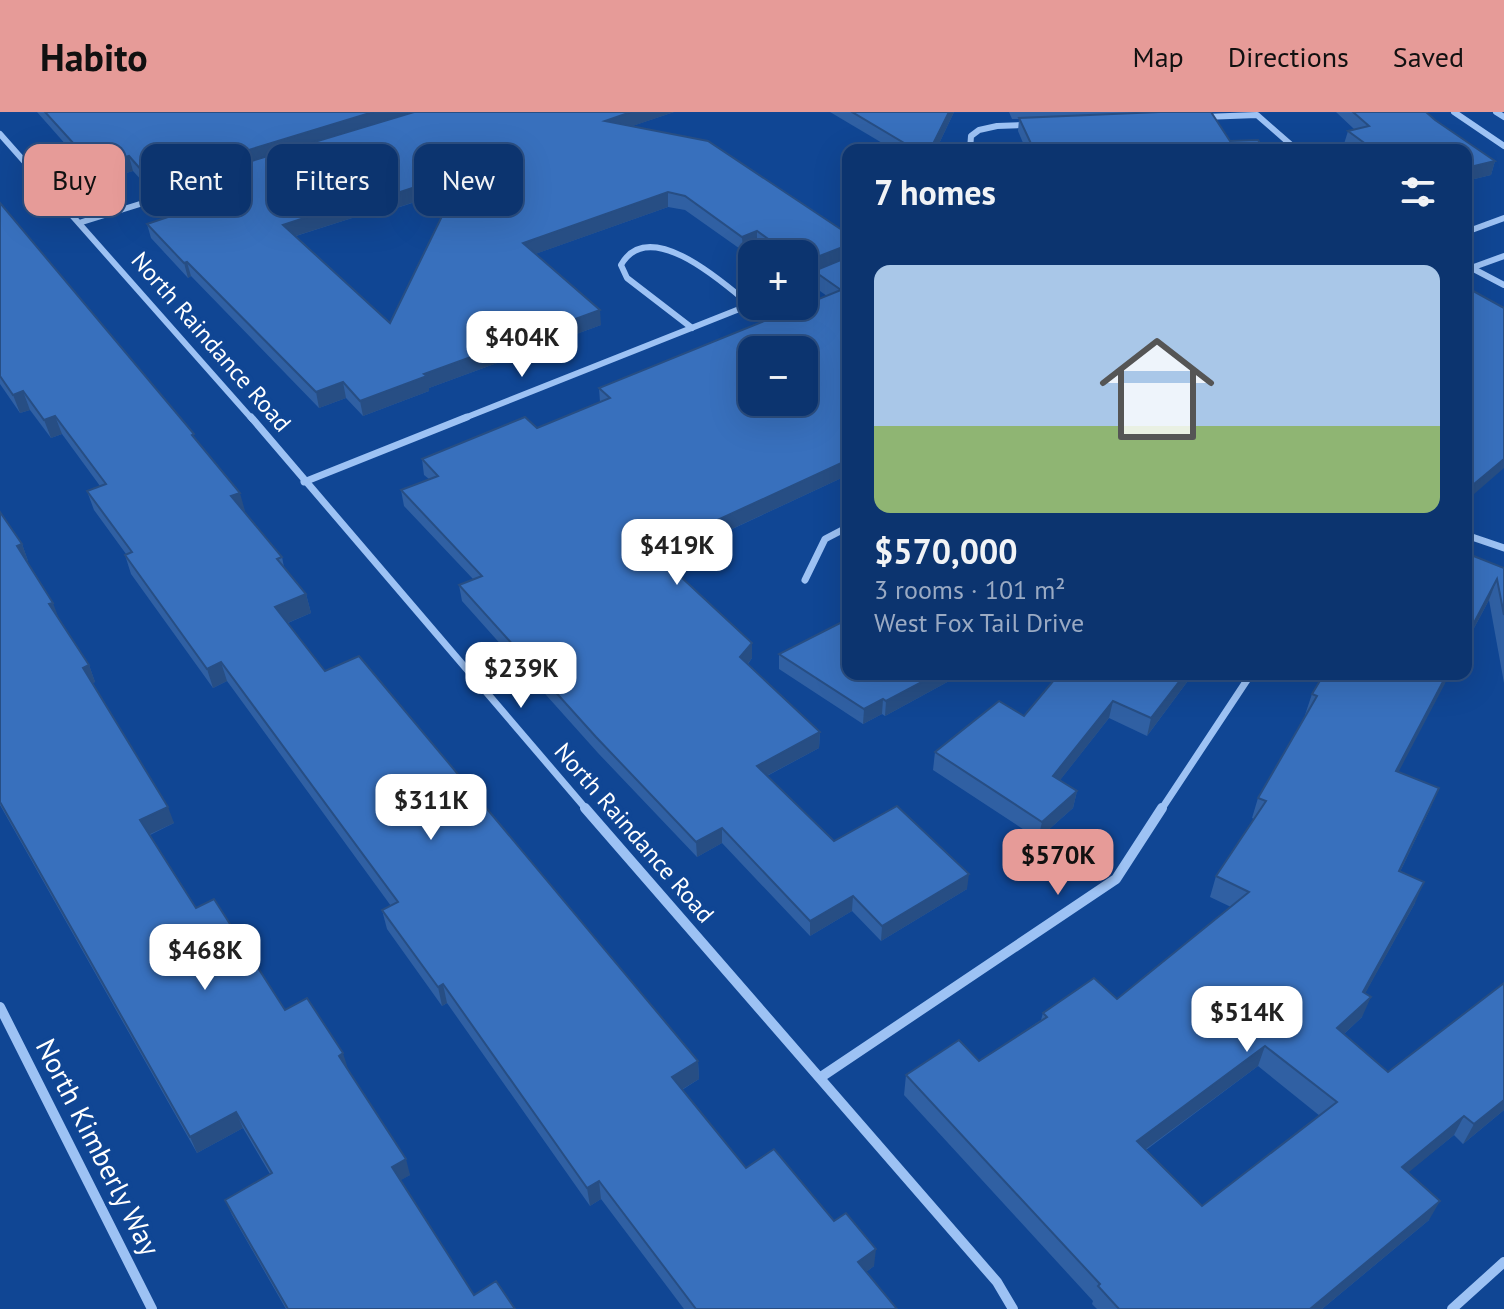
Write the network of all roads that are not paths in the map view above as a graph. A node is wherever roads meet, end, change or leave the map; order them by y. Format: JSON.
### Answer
{"nodes":[{"id":1,"x":1454,"y":112,"type":"edge"},
{"id":2,"x":1496,"y":112,"type":"edge"},
{"id":3,"x":1504,"y":117,"type":"edge"},
{"id":4,"x":1188,"y":118,"type":"edge"},
{"id":5,"x":1042,"y":124,"type":"edge"},
{"id":6,"x":0,"y":134,"type":"edge"},
{"id":7,"x":970,"y":144,"type":"edge"},
{"id":8,"x":1290,"y":144,"type":"edge"},
{"id":9,"x":1504,"y":146,"type":"edge"},
{"id":10,"x":141,"y":204,"type":"edge"},
{"id":11,"x":1504,"y":218,"type":"edge"},
{"id":12,"x":82,"y":222,"type":"junction"},
{"id":13,"x":1472,"y":230,"type":"edge"},
{"id":14,"x":1504,"y":256,"type":"edge"},
{"id":15,"x":1472,"y":266,"type":"edge"},
{"id":16,"x":1472,"y":269,"type":"edge"},
{"id":17,"x":833,"y":271,"type":"edge"},
{"id":18,"x":818,"y":277,"type":"edge"},
{"id":19,"x":1504,"y":285,"type":"edge"},
{"id":20,"x":738,"y":296,"type":"edge"},
{"id":21,"x":738,"y":310,"type":"edge"},
{"id":22,"x":692,"y":328,"type":"junction"},
{"id":23,"x":304,"y":482,"type":"junction"},
{"id":24,"x":842,"y":530,"type":"edge"},
{"id":25,"x":1472,"y":537,"type":"edge"},
{"id":26,"x":1504,"y":548,"type":"edge"},
{"id":27,"x":805,"y":580,"type":"dead end"},
{"id":28,"x":1247,"y":680,"type":"edge"},
{"id":29,"x":0,"y":1007,"type":"edge"},
{"id":30,"x":821,"y":1077,"type":"junction"},
{"id":31,"x":1504,"y":1262,"type":"edge"},
{"id":32,"x":152,"y":1309,"type":"edge"},
{"id":33,"x":1013,"y":1309,"type":"edge"},
{"id":34,"x":1452,"y":1309,"type":"edge"}],
"edges":[{"from":1,"to":9,"type":"street"},
{"from":2,"to":3,"type":"street"},
{"from":4,"to":8,"type":"street"},
{"from":5,"to":7,"type":"street"},
{"from":6,"to":12,"type":"street","name":"North Raindance Road"},
{"from":10,"to":12,"type":"street"},
{"from":11,"to":13,"type":"street"},
{"from":12,"to":23,"type":"street","name":"North Raindance Road"},
{"from":14,"to":15,"type":"street"},
{"from":16,"to":19,"type":"street"},
{"from":17,"to":18,"type":"street"},
{"from":20,"to":22,"type":"street"},
{"from":21,"to":22,"type":"street"},
{"from":22,"to":23,"type":"street"},
{"from":23,"to":30,"type":"street","name":"North Raindance Road"},
{"from":24,"to":27,"type":"street"},
{"from":25,"to":26,"type":"street"},
{"from":28,"to":30,"type":"street"},
{"from":29,"to":32,"type":"street","name":"North Kimberly Way"},
{"from":30,"to":33,"type":"street","name":"North Raindance Road"},
{"from":31,"to":34,"type":"street"}]}
